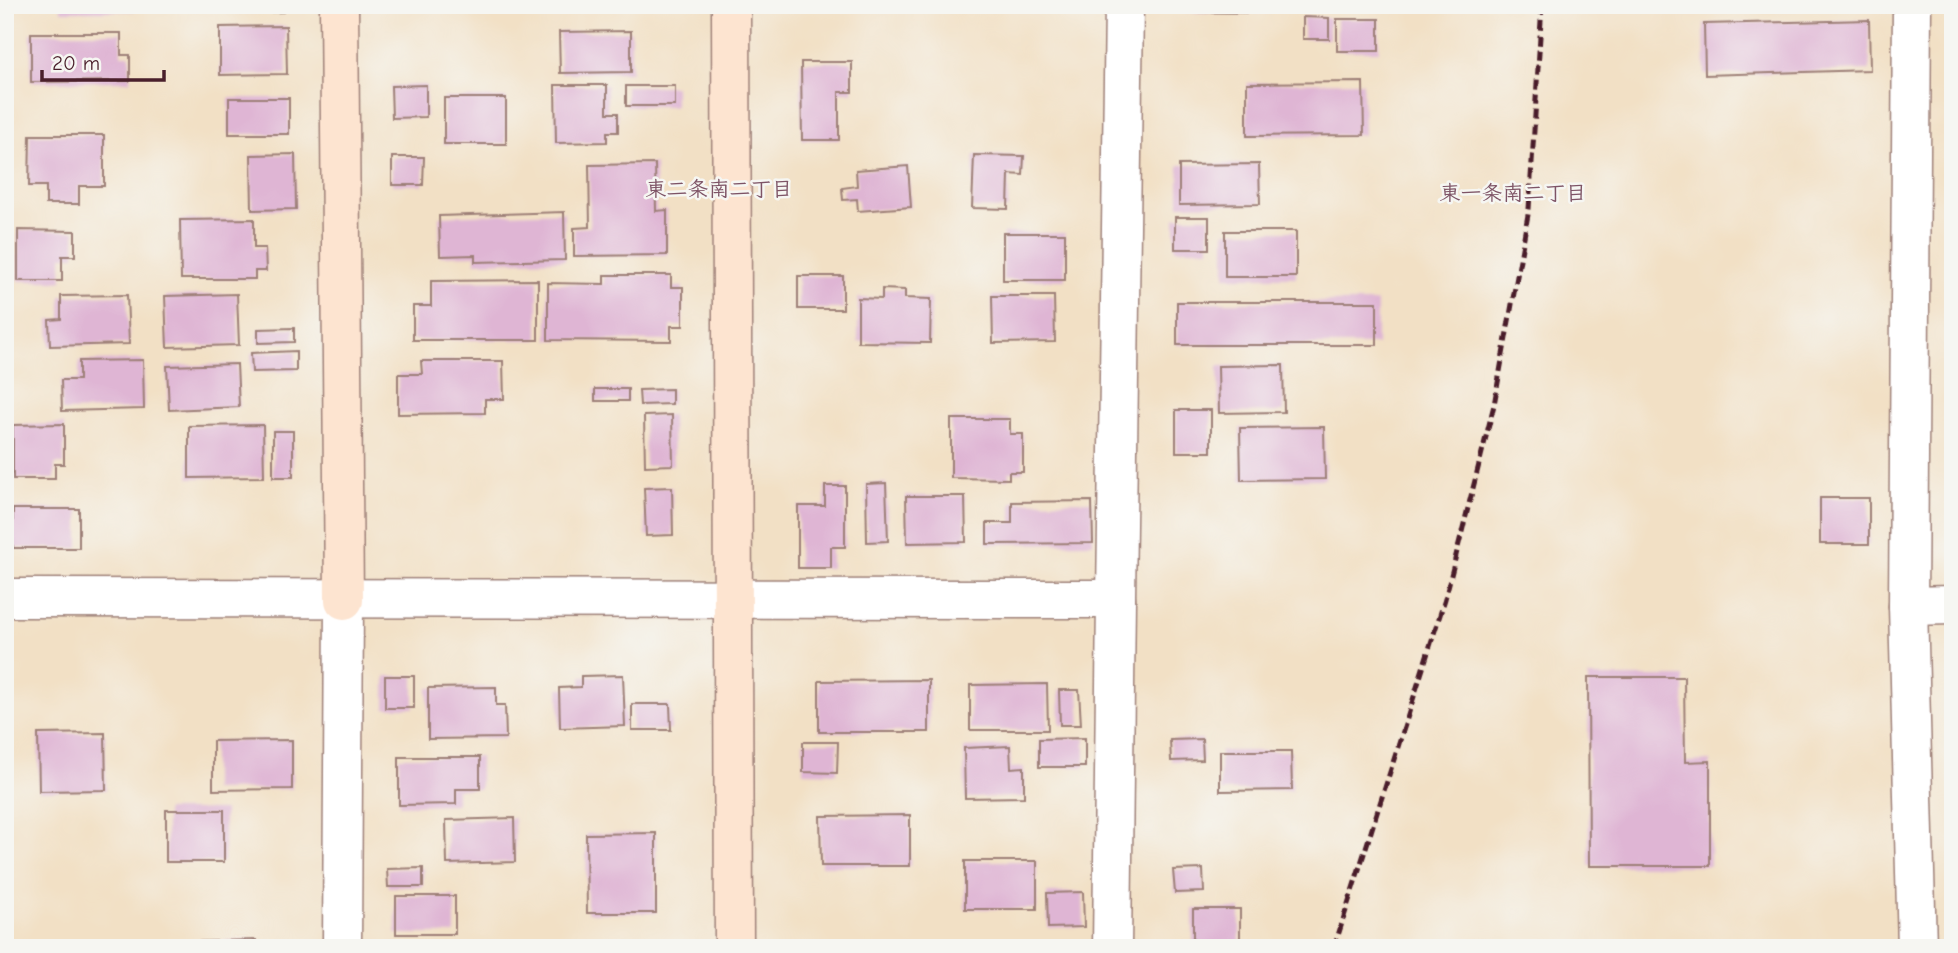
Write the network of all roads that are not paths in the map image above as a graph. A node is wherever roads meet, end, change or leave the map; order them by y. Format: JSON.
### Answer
{"nodes":[{"id":1,"x":338,"y":5,"type":"edge"},
{"id":2,"x":731,"y":5,"type":"edge"},
{"id":3,"x":1125,"y":5,"type":"edge"},
{"id":4,"x":1912,"y":5,"type":"edge"},
{"id":5,"x":5,"y":598,"type":"edge"},
{"id":6,"x":733,"y":599,"type":"junction"},
{"id":7,"x":1116,"y":599,"type":"junction"},
{"id":8,"x":344,"y":600,"type":"junction"},
{"id":9,"x":1953,"y":605,"type":"edge"},
{"id":10,"x":1908,"y":606,"type":"junction"},
{"id":11,"x":342,"y":948,"type":"edge"},
{"id":12,"x":734,"y":948,"type":"edge"},
{"id":13,"x":1112,"y":948,"type":"edge"},
{"id":14,"x":1917,"y":948,"type":"edge"}],
"edges":[{"from":1,"to":8,"type":"street"},
{"from":2,"to":6,"type":"street"},
{"from":3,"to":7,"type":"street"},
{"from":4,"to":10,"type":"street"},
{"from":5,"to":8,"type":"street"},
{"from":6,"to":7,"type":"street"},
{"from":6,"to":8,"type":"street"},
{"from":6,"to":12,"type":"street"},
{"from":7,"to":13,"type":"street"},
{"from":8,"to":11,"type":"street"},
{"from":9,"to":10,"type":"street"},
{"from":10,"to":14,"type":"street"}]}
